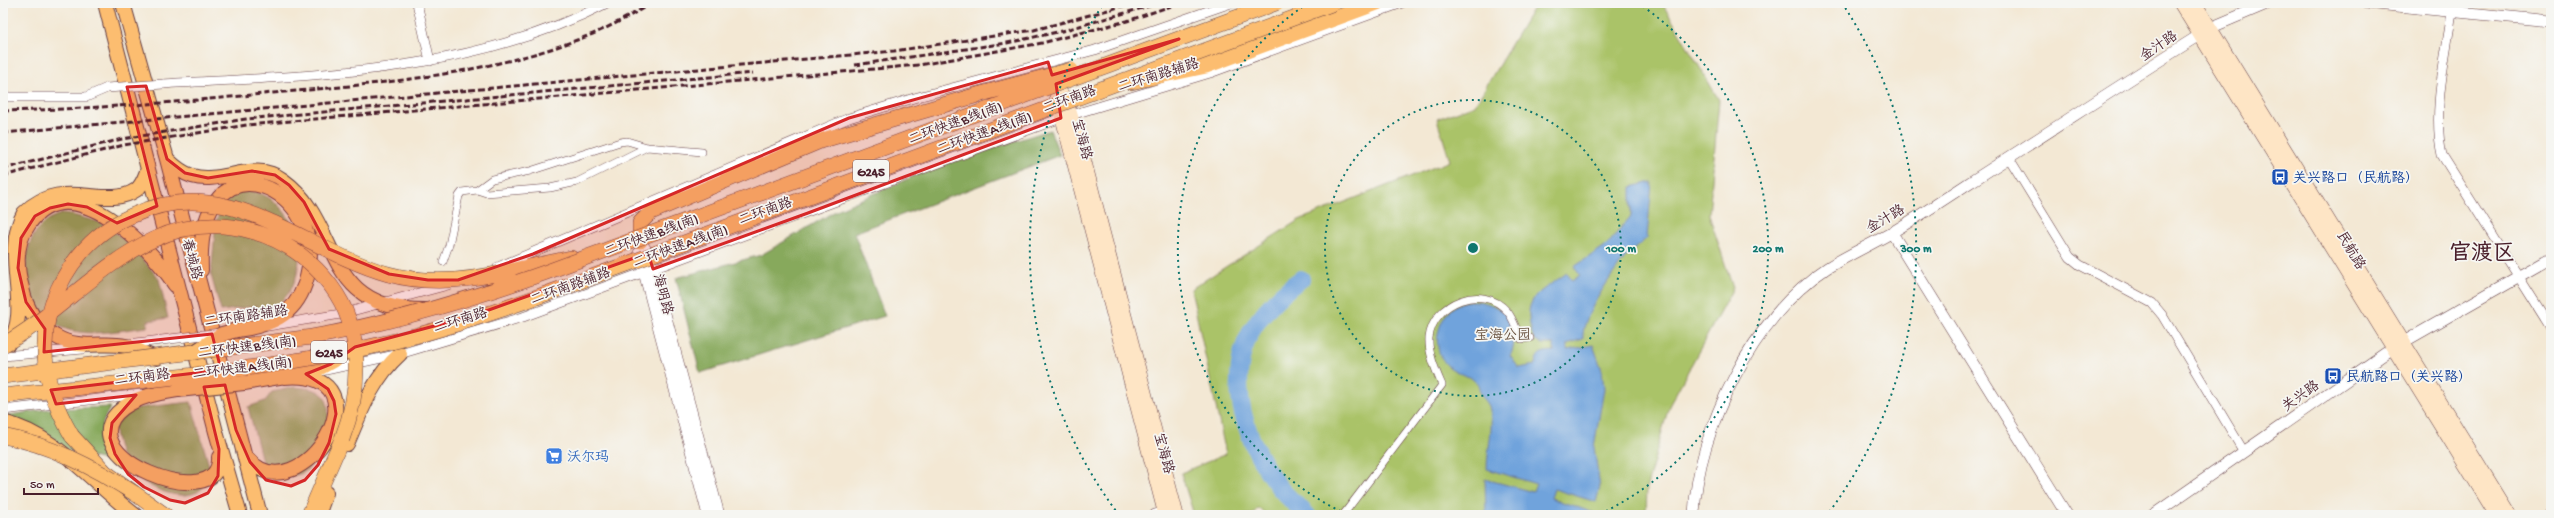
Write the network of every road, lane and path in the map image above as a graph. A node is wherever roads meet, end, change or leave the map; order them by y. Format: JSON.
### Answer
{"nodes":[{"id":1,"x":105,"y":3,"type":"edge"},
{"id":2,"x":123,"y":3,"type":"edge"},
{"id":3,"x":416,"y":3,"type":"edge"},
{"id":4,"x":607,"y":3,"type":"edge"},
{"id":5,"x":1231,"y":3,"type":"edge"},
{"id":6,"x":1276,"y":3,"type":"edge"},
{"id":7,"x":1283,"y":3,"type":"edge"},
{"id":8,"x":1324,"y":3,"type":"edge"},
{"id":9,"x":1334,"y":3,"type":"edge"},
{"id":10,"x":1377,"y":3,"type":"edge"},
{"id":11,"x":1402,"y":3,"type":"edge"},
{"id":12,"x":2180,"y":3,"type":"edge"},
{"id":13,"x":2195,"y":3,"type":"edge"},
{"id":14,"x":2269,"y":3,"type":"edge"},
{"id":15,"x":2366,"y":3,"type":"edge"},
{"id":16,"x":2452,"y":11,"type":"junction"},
{"id":17,"x":2551,"y":21,"type":"edge"},
{"id":18,"x":2205,"y":31,"type":"junction"},
{"id":19,"x":1179,"y":39,"type":"junction"},
{"id":20,"x":430,"y":60,"type":"junction"},
{"id":21,"x":1048,"y":62,"type":"junction"},
{"id":22,"x":1056,"y":87,"type":"junction"},
{"id":23,"x":3,"y":97,"type":"edge"},
{"id":24,"x":1061,"y":100,"type":"junction"},
{"id":25,"x":1066,"y":117,"type":"junction"},
{"id":26,"x":647,"y":147,"type":"junction"},
{"id":27,"x":702,"y":152,"type":"dead end"},
{"id":28,"x":2008,"y":158,"type":"junction"},
{"id":29,"x":167,"y":159,"type":"junction"},
{"id":30,"x":148,"y":169,"type":"junction"},
{"id":31,"x":477,"y":190,"type":"junction"},
{"id":32,"x":632,"y":211,"type":"junction"},
{"id":33,"x":1892,"y":233,"type":"junction"},
{"id":34,"x":624,"y":244,"type":"junction"},
{"id":35,"x":642,"y":250,"type":"junction"},
{"id":36,"x":2551,"y":258,"type":"edge"},
{"id":37,"x":443,"y":262,"type":"dead end"},
{"id":38,"x":648,"y":271,"type":"junction"},
{"id":39,"x":2519,"y":276,"type":"junction"},
{"id":40,"x":183,"y":302,"type":"junction"},
{"id":41,"x":468,"y":302,"type":"junction"},
{"id":42,"x":382,"y":303,"type":"junction"},
{"id":43,"x":207,"y":316,"type":"junction"},
{"id":44,"x":663,"y":328,"type":"junction"},
{"id":45,"x":2551,"y":328,"type":"edge"},
{"id":46,"x":237,"y":330,"type":"junction"},
{"id":47,"x":1530,"y":338,"type":"dead end"},
{"id":48,"x":386,"y":340,"type":"junction"},
{"id":49,"x":2398,"y":345,"type":"junction"},
{"id":50,"x":3,"y":346,"type":"edge"},
{"id":51,"x":111,"y":346,"type":"junction"},
{"id":52,"x":400,"y":354,"type":"junction"},
{"id":53,"x":3,"y":356,"type":"edge"},
{"id":54,"x":173,"y":358,"type":"junction"},
{"id":55,"x":3,"y":377,"type":"edge"},
{"id":56,"x":284,"y":377,"type":"junction"},
{"id":57,"x":86,"y":383,"type":"junction"},
{"id":58,"x":178,"y":390,"type":"junction"},
{"id":59,"x":3,"y":393,"type":"edge"},
{"id":60,"x":3,"y":396,"type":"edge"},
{"id":61,"x":3,"y":410,"type":"edge"},
{"id":62,"x":3,"y":422,"type":"edge"},
{"id":63,"x":236,"y":430,"type":"junction"},
{"id":64,"x":216,"y":432,"type":"junction"},
{"id":65,"x":3,"y":436,"type":"edge"},
{"id":66,"x":2244,"y":452,"type":"junction"},
{"id":67,"x":310,"y":475,"type":"dead end"},
{"id":68,"x":279,"y":485,"type":"dead end"},
{"id":69,"x":134,"y":493,"type":"junction"},
{"id":70,"x":208,"y":493,"type":"dead end"},
{"id":71,"x":163,"y":497,"type":"dead end"},
{"id":72,"x":1167,"y":513,"type":"edge"},
{"id":73,"x":135,"y":515,"type":"edge"},
{"id":74,"x":165,"y":515,"type":"edge"},
{"id":75,"x":240,"y":515,"type":"edge"},
{"id":76,"x":260,"y":515,"type":"edge"},
{"id":77,"x":310,"y":515,"type":"edge"},
{"id":78,"x":318,"y":515,"type":"edge"},
{"id":79,"x":708,"y":515,"type":"edge"},
{"id":80,"x":719,"y":515,"type":"edge"},
{"id":81,"x":1343,"y":515,"type":"edge"},
{"id":82,"x":1694,"y":515,"type":"edge"},
{"id":83,"x":2067,"y":515,"type":"edge"},
{"id":84,"x":2153,"y":515,"type":"edge"},
{"id":85,"x":2496,"y":515,"type":"edge"},
{"id":86,"x":2510,"y":515,"type":"edge"}],
"edges":[{"from":1,"to":30,"type":"main road","name":"春城路"},
{"from":2,"to":29,"type":"main road","name":"春城路"},
{"from":3,"to":20,"type":"street"},
{"from":4,"to":20,"type":"street"},
{"from":5,"to":21,"type":"street","name":"二环南路辅路"},
{"from":6,"to":19,"type":"highway","name":"二环快速B线(南)","bridge":true},
{"from":7,"to":22,"type":"main road","name":"二环南路","number":"G245"},
{"from":8,"to":24,"type":"main road","name":"二环南路","number":"G245"},
{"from":9,"to":60,"type":"highway","name":"二环快速A线(南)","bridge":true},
{"from":10,"to":24,"type":"highway"},
{"from":11,"to":25,"type":"street","name":"二环南路辅路"},
{"from":12,"to":18,"type":"main road","name":"民航路"},
{"from":13,"to":18,"type":"main road","name":"民航路"},
{"from":14,"to":18,"type":"street","name":"金汁路"},
{"from":15,"to":16,"type":"street"},
{"from":16,"to":17,"type":"street"},
{"from":16,"to":39,"type":"street"},
{"from":18,"to":28,"type":"street","name":"金汁路"},
{"from":18,"to":49,"type":"main road","name":"民航路"},
{"from":19,"to":34,"type":"highway","name":"二环快速B线(南)","bridge":true},
{"from":19,"to":35,"type":"highway","bridge":true},
{"from":20,"to":23,"type":"street","bridge":true},
{"from":21,"to":22,"type":"street"},
{"from":21,"to":32,"type":"street","name":"二环南路辅路"},
{"from":22,"to":24,"type":"main road","name":"宝海路"},
{"from":22,"to":35,"type":"main road","name":"二环南路","number":"G245"},
{"from":24,"to":25,"type":"main road","name":"宝海路"},
{"from":24,"to":35,"type":"main road","name":"二环南路","number":"G245"},
{"from":25,"to":38,"type":"street","name":"二环南路辅路"},
{"from":25,"to":72,"type":"main road","name":"宝海路"},
{"from":26,"to":27,"type":"street"},
{"from":26,"to":31,"type":"street"},
{"from":26,"to":31,"type":"street"},
{"from":28,"to":33,"type":"street","name":"金汁路"},
{"from":28,"to":66,"type":"street"},
{"from":29,"to":42,"type":"main road"},
{"from":29,"to":43,"type":"main road","name":"春城路"},
{"from":30,"to":40,"type":"main road","name":"春城路"},
{"from":30,"to":50,"type":"main road"},
{"from":31,"to":37,"type":"street"},
{"from":32,"to":35,"type":"street"},
{"from":32,"to":42,"type":"street","name":"二环南路辅路"},
{"from":33,"to":82,"type":"street","name":"金汁路"},
{"from":33,"to":83,"type":"street"},
{"from":34,"to":55,"type":"highway","name":"二环快速B线(南)","bridge":true},
{"from":34,"to":69,"type":"highway","bridge":true},
{"from":35,"to":38,"type":"street","name":"海明路"},
{"from":35,"to":41,"type":"main road","name":"二环南路","number":"G245"},
{"from":35,"to":48,"type":"main road","name":"二环南路","number":"G245"},
{"from":36,"to":39,"type":"street","name":"关兴路"},
{"from":38,"to":44,"type":"street","name":"海明路"},
{"from":38,"to":52,"type":"street","name":"二环南路辅路"},
{"from":39,"to":45,"type":"street"},
{"from":39,"to":49,"type":"street","name":"关兴路"},
{"from":40,"to":51,"type":"main road"},
{"from":40,"to":64,"type":"main road","name":"春城路"},
{"from":41,"to":42,"type":"main road"},
{"from":41,"to":54,"type":"main road","name":"二环南路","number":"G245"},
{"from":42,"to":46,"type":"street","name":"二环南路辅路"},
{"from":43,"to":46,"type":"main road"},
{"from":43,"to":63,"type":"main road","name":"春城路"},
{"from":44,"to":79,"type":"street","name":"海明路"},
{"from":44,"to":80,"type":"street","name":"海明路"},
{"from":46,"to":51,"type":"street","name":"二环南路辅路","bridge":true},
{"from":46,"to":54,"type":"main road","bridge":true},
{"from":47,"to":81,"type":"street"},
{"from":48,"to":56,"type":"main road"},
{"from":48,"to":57,"type":"main road","name":"二环南路","number":"G245"},
{"from":49,"to":66,"type":"street","name":"关兴路"},
{"from":49,"to":85,"type":"main road","name":"民航路"},
{"from":49,"to":86,"type":"main road","name":"民航路"},
{"from":50,"to":77,"type":"highway","bridge":true},
{"from":51,"to":53,"type":"street","name":"二环南路辅路"},
{"from":51,"to":54,"type":"main road"},
{"from":52,"to":56,"type":"street","name":"二环南路辅路"},
{"from":52,"to":78,"type":"main road"},
{"from":54,"to":55,"type":"main road","name":"二环南路","number":"G245"},
{"from":56,"to":58,"type":"main road","bridge":true},
{"from":56,"to":67,"type":"main road"},
{"from":57,"to":58,"type":"main road"},
{"from":57,"to":59,"type":"main road","name":"二环南路","number":"G245"},
{"from":58,"to":61,"type":"street"},
{"from":58,"to":71,"type":"main road"},
{"from":62,"to":73,"type":"main road"},
{"from":63,"to":68,"type":"main road"},
{"from":63,"to":76,"type":"main road","name":"春城路"},
{"from":64,"to":70,"type":"main road"},
{"from":64,"to":75,"type":"main road","name":"春城路"},
{"from":65,"to":69,"type":"highway","bridge":true},
{"from":66,"to":84,"type":"street","name":"关兴路"},
{"from":69,"to":74,"type":"highway"}]}
